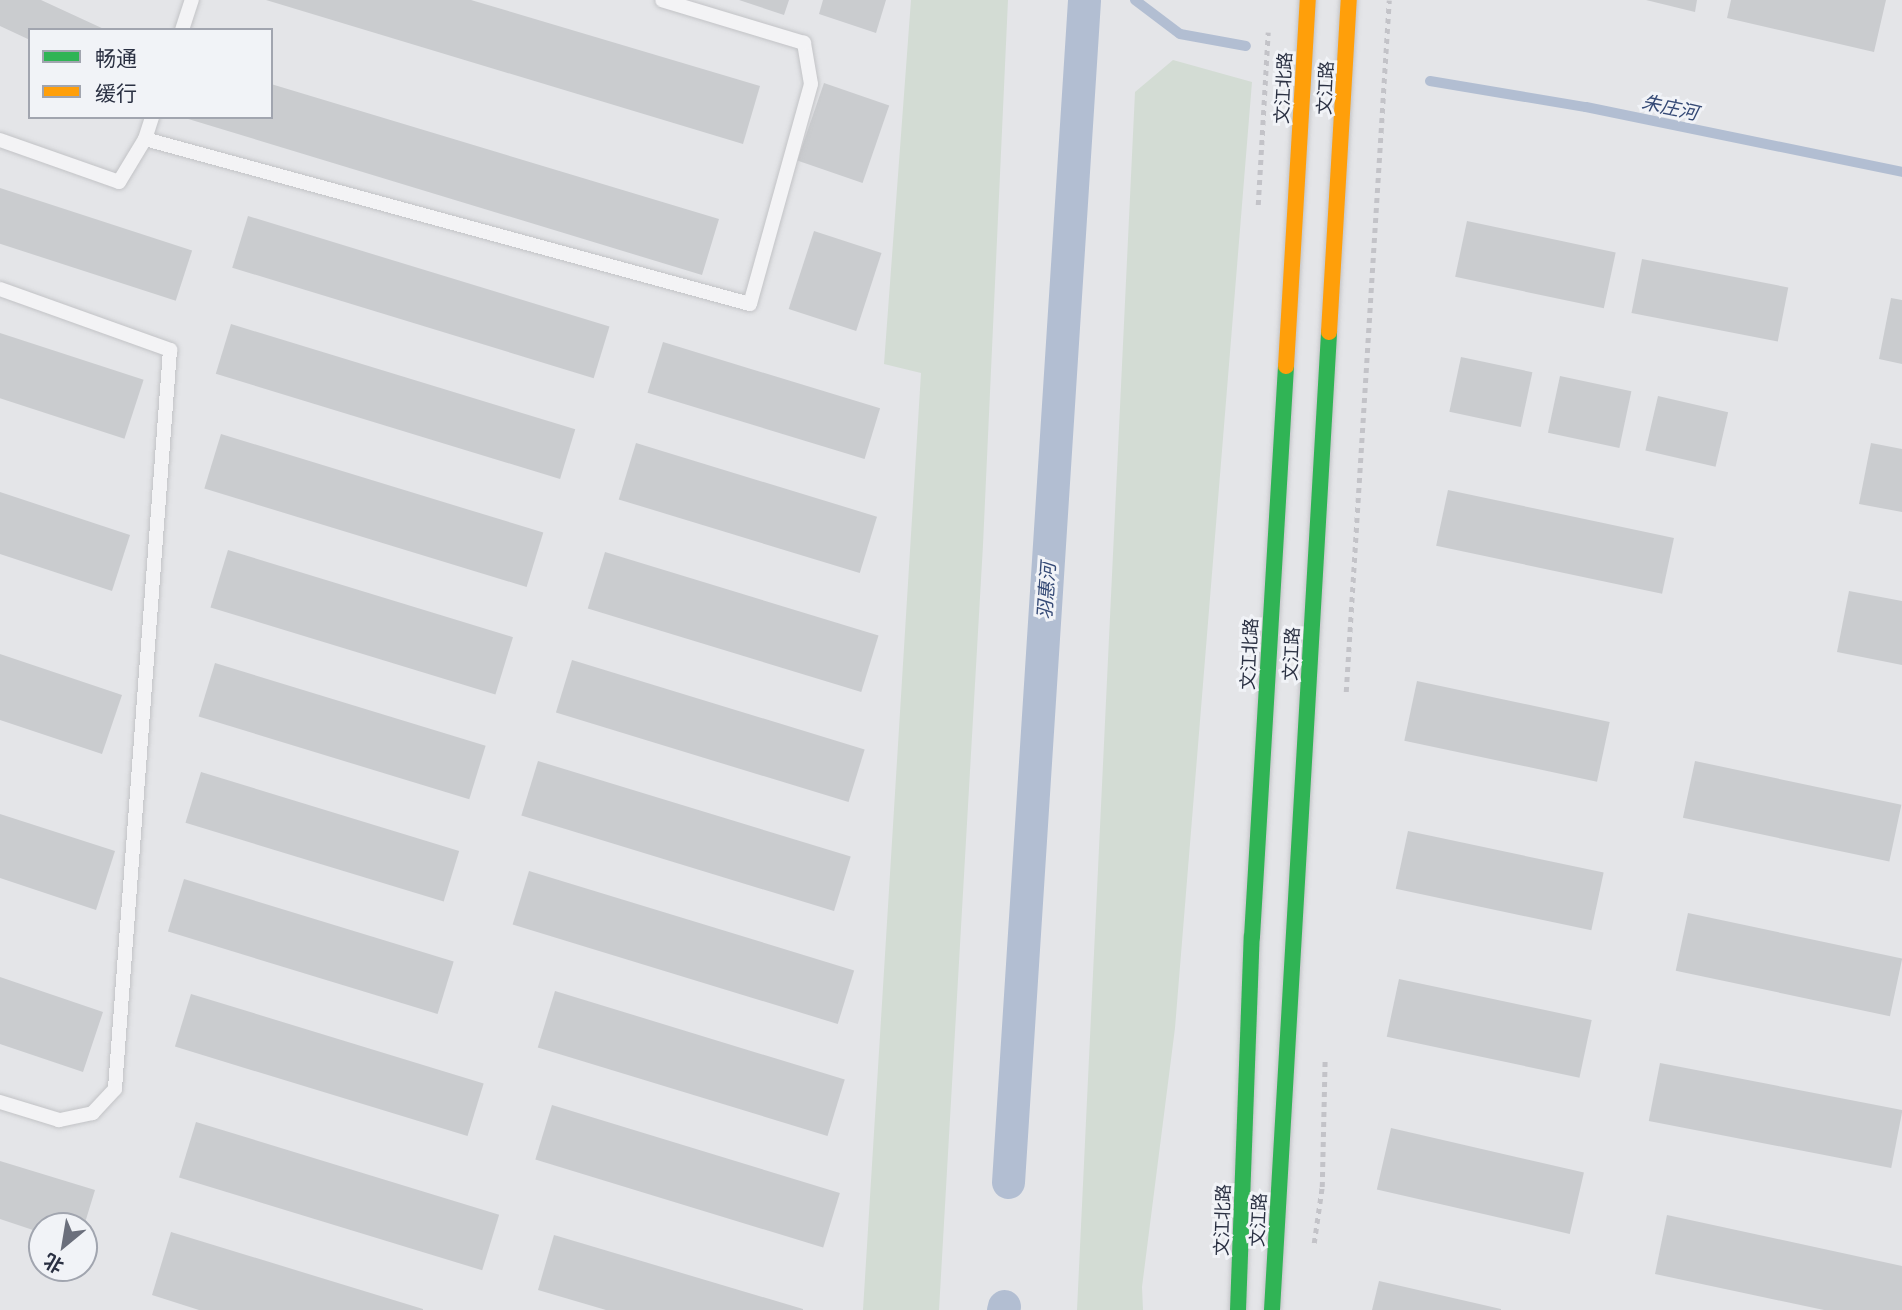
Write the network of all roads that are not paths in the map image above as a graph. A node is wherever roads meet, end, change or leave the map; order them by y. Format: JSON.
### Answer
{"nodes":[{"id":1,"x":192,"y":0,"type":"edge"},
{"id":2,"x":662,"y":0,"type":"edge"},
{"id":3,"x":1308,"y":0,"type":"edge"},
{"id":4,"x":1349,"y":0,"type":"edge"},
{"id":5,"x":183,"y":28,"type":"edge"},
{"id":6,"x":151,"y":119,"type":"edge"},
{"id":7,"x":145,"y":139,"type":"junction"},
{"id":8,"x":0,"y":141,"type":"edge"},
{"id":9,"x":0,"y":289,"type":"edge"},
{"id":10,"x":0,"y":1102,"type":"edge"},
{"id":11,"x":1238,"y":1310,"type":"edge"},
{"id":12,"x":1272,"y":1310,"type":"edge"}],
"edges":[{"from":1,"to":5,"type":"lane"},
{"from":2,"to":7,"type":"lane"},
{"from":3,"to":11,"type":"main road","name":"文江北路"},
{"from":4,"to":12,"type":"main road","name":"文江路"},
{"from":6,"to":7,"type":"lane"},
{"from":7,"to":8,"type":"lane"},
{"from":9,"to":10,"type":"lane"}]}
